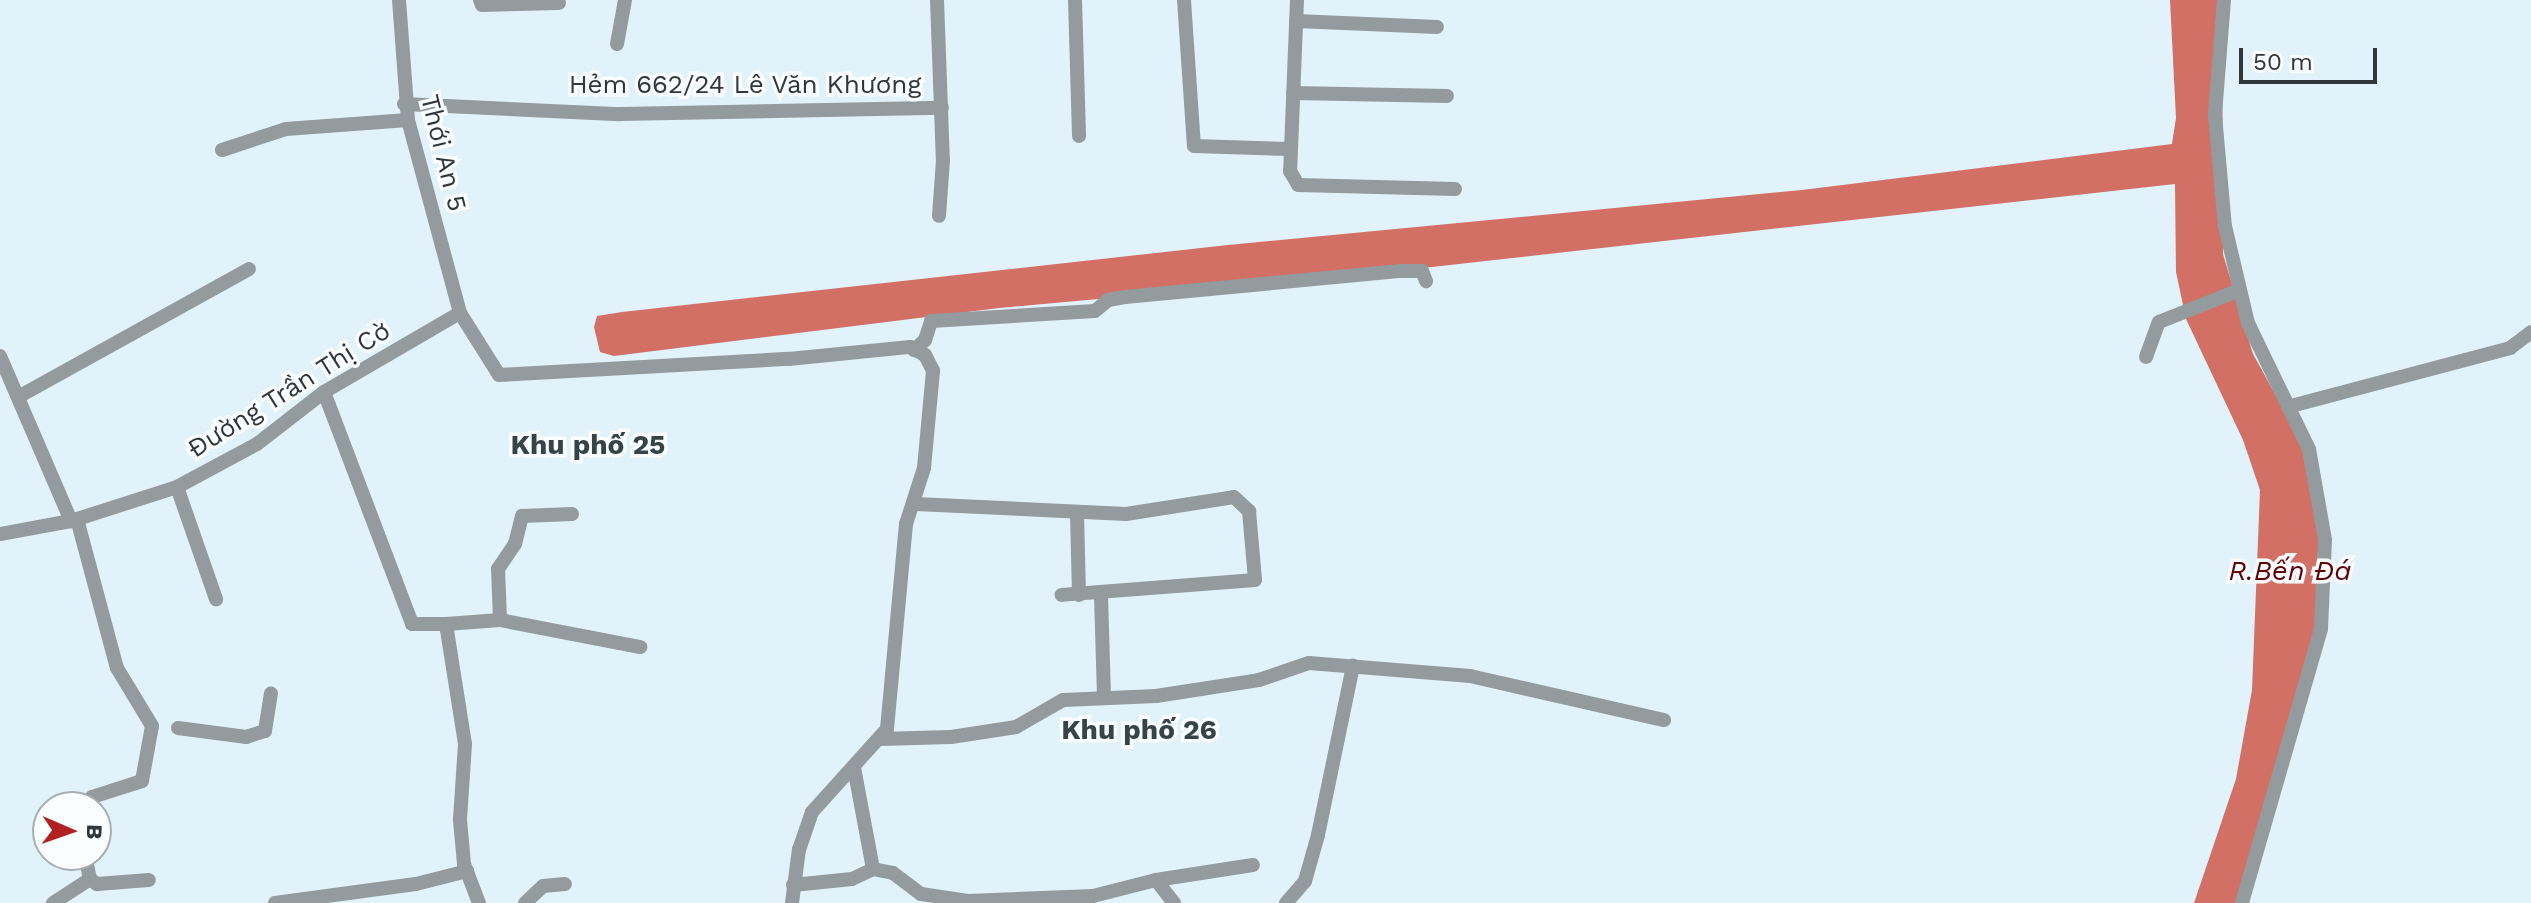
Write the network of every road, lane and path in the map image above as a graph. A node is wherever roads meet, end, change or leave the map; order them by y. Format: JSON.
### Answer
{"nodes":[{"id":1,"x":399,"y":0,"type":"edge"},
{"id":2,"x":480,"y":0,"type":"edge"},
{"id":3,"x":625,"y":0,"type":"edge"},
{"id":4,"x":937,"y":0,"type":"edge"},
{"id":5,"x":1075,"y":0,"type":"edge"},
{"id":6,"x":1184,"y":0,"type":"edge"},
{"id":7,"x":1297,"y":0,"type":"edge"},
{"id":8,"x":2224,"y":0,"type":"edge"},
{"id":9,"x":559,"y":3,"type":"dead end"},
{"id":10,"x":1296,"y":21,"type":"junction"},
{"id":11,"x":1437,"y":27,"type":"dead end"},
{"id":12,"x":617,"y":44,"type":"dead end"},
{"id":13,"x":1293,"y":93,"type":"junction"},
{"id":14,"x":1447,"y":96,"type":"dead end"},
{"id":15,"x":404,"y":104,"type":"junction"},
{"id":16,"x":942,"y":108,"type":"junction"},
{"id":17,"x":408,"y":120,"type":"junction"},
{"id":18,"x":1079,"y":136,"type":"dead end"},
{"id":19,"x":1291,"y":149,"type":"junction"},
{"id":20,"x":222,"y":150,"type":"dead end"},
{"id":21,"x":1455,"y":189,"type":"dead end"},
{"id":22,"x":939,"y":216,"type":"dead end"},
{"id":23,"x":249,"y":269,"type":"dead end"},
{"id":24,"x":1426,"y":281,"type":"dead end"},
{"id":25,"x":2236,"y":292,"type":"junction"},
{"id":26,"x":460,"y":313,"type":"junction"},
{"id":27,"x":2531,"y":332,"type":"edge"},
{"id":28,"x":914,"y":350,"type":"junction"},
{"id":29,"x":0,"y":356,"type":"edge"},
{"id":30,"x":2146,"y":357,"type":"dead end"},
{"id":31,"x":324,"y":392,"type":"junction"},
{"id":32,"x":18,"y":397,"type":"junction"},
{"id":33,"x":2291,"y":406,"type":"junction"},
{"id":34,"x":177,"y":487,"type":"junction"},
{"id":35,"x":916,"y":504,"type":"junction"},
{"id":36,"x":1077,"y":513,"type":"junction"},
{"id":37,"x":572,"y":514,"type":"dead end"},
{"id":38,"x":74,"y":520,"type":"junction"},
{"id":39,"x":0,"y":534,"type":"edge"},
{"id":40,"x":1062,"y":595,"type":"dead end"},
{"id":41,"x":1079,"y":595,"type":"junction"},
{"id":42,"x":1101,"y":595,"type":"junction"},
{"id":43,"x":216,"y":599,"type":"dead end"},
{"id":44,"x":500,"y":620,"type":"junction"},
{"id":45,"x":446,"y":624,"type":"junction"},
{"id":46,"x":640,"y":647,"type":"dead end"},
{"id":47,"x":1353,"y":666,"type":"junction"},
{"id":48,"x":271,"y":693,"type":"dead end"},
{"id":49,"x":1104,"y":698,"type":"junction"},
{"id":50,"x":1664,"y":720,"type":"dead end"},
{"id":51,"x":178,"y":728,"type":"dead end"},
{"id":52,"x":879,"y":739,"type":"junction"},
{"id":53,"x":854,"y":767,"type":"junction"},
{"id":54,"x":111,"y":791,"type":"edge"},
{"id":55,"x":1253,"y":865,"type":"dead end"},
{"id":56,"x":873,"y":869,"type":"junction"},
{"id":57,"x":88,"y":871,"type":"edge"},
{"id":58,"x":467,"y":871,"type":"junction"},
{"id":59,"x":90,"y":879,"type":"junction"},
{"id":60,"x":149,"y":880,"type":"dead end"},
{"id":61,"x":1156,"y":880,"type":"junction"},
{"id":62,"x":565,"y":884,"type":"dead end"},
{"id":63,"x":793,"y":885,"type":"junction"},
{"id":64,"x":942,"y":900,"type":"edge"},
{"id":65,"x":53,"y":903,"type":"edge"},
{"id":66,"x":275,"y":903,"type":"edge"},
{"id":67,"x":479,"y":903,"type":"edge"},
{"id":68,"x":525,"y":903,"type":"edge"},
{"id":69,"x":792,"y":903,"type":"edge"},
{"id":70,"x":1174,"y":903,"type":"edge"},
{"id":71,"x":1286,"y":903,"type":"edge"},
{"id":72,"x":2242,"y":903,"type":"edge"}],
"edges":[{"from":1,"to":15,"type":"street","name":"Thới An 5"},
{"from":2,"to":9,"type":"street"},
{"from":3,"to":12,"type":"street"},
{"from":4,"to":16,"type":"street"},
{"from":5,"to":18,"type":"street"},
{"from":6,"to":19,"type":"street"},
{"from":7,"to":10,"type":"street"},
{"from":8,"to":25,"type":"street"},
{"from":10,"to":11,"type":"street"},
{"from":10,"to":13,"type":"street"},
{"from":13,"to":14,"type":"street"},
{"from":13,"to":19,"type":"street"},
{"from":15,"to":16,"type":"street","name":"Hẻm 662/24 Lê Văn Khương"},
{"from":15,"to":17,"type":"street","name":"Thới An 5"},
{"from":16,"to":22,"type":"street"},
{"from":17,"to":20,"type":"street"},
{"from":17,"to":26,"type":"street","name":"Thới An 5"},
{"from":19,"to":21,"type":"street"},
{"from":23,"to":32,"type":"street"},
{"from":24,"to":28,"type":"street"},
{"from":25,"to":30,"type":"street"},
{"from":25,"to":33,"type":"street"},
{"from":26,"to":28,"type":"street","name":"Thới An 5"},
{"from":26,"to":31,"type":"street","name":"Đường Trần Thị Cờ"},
{"from":27,"to":33,"type":"street"},
{"from":28,"to":35,"type":"street"},
{"from":29,"to":32,"type":"street"},
{"from":31,"to":34,"type":"street","name":"Đường Trần Thị Cờ"},
{"from":31,"to":45,"type":"street"},
{"from":32,"to":38,"type":"street"},
{"from":33,"to":72,"type":"street"},
{"from":34,"to":38,"type":"street","name":"Đường Trần Thị Cờ"},
{"from":34,"to":43,"type":"street"},
{"from":35,"to":36,"type":"street"},
{"from":35,"to":52,"type":"street"},
{"from":36,"to":41,"type":"street"},
{"from":36,"to":42,"type":"street"},
{"from":37,"to":44,"type":"street"},
{"from":38,"to":39,"type":"street","name":"Đường Trần Thị Cờ"},
{"from":38,"to":54,"type":"street"},
{"from":40,"to":41,"type":"street"},
{"from":41,"to":42,"type":"street"},
{"from":42,"to":49,"type":"street"},
{"from":44,"to":45,"type":"street"},
{"from":44,"to":46,"type":"street"},
{"from":45,"to":58,"type":"street"},
{"from":47,"to":49,"type":"street"},
{"from":47,"to":50,"type":"street"},
{"from":47,"to":71,"type":"street"},
{"from":48,"to":51,"type":"street"},
{"from":49,"to":52,"type":"street"},
{"from":52,"to":53,"type":"street"},
{"from":53,"to":56,"type":"street"},
{"from":53,"to":63,"type":"street"},
{"from":55,"to":61,"type":"street"},
{"from":56,"to":63,"type":"street"},
{"from":56,"to":64,"type":"street"},
{"from":57,"to":59,"type":"street"},
{"from":58,"to":66,"type":"street"},
{"from":58,"to":67,"type":"street"},
{"from":59,"to":60,"type":"street"},
{"from":59,"to":65,"type":"street"},
{"from":61,"to":64,"type":"street"},
{"from":61,"to":70,"type":"street"},
{"from":62,"to":68,"type":"street"},
{"from":63,"to":69,"type":"street"}]}
